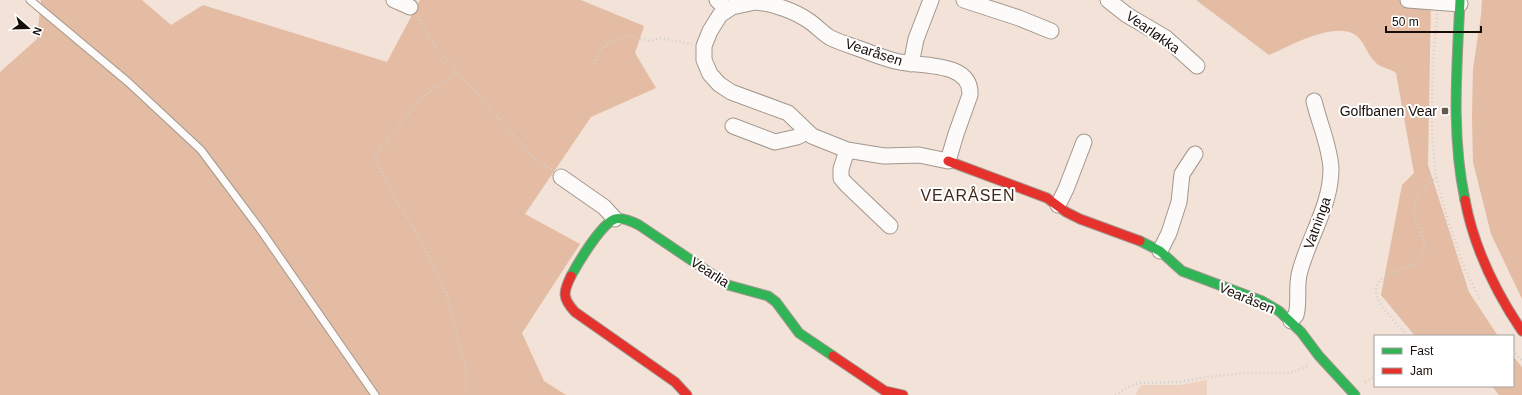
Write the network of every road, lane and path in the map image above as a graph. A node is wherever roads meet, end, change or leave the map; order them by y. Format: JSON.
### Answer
{"nodes":[{"id":1,"x":30,"y":0,"type":"edge"},
{"id":2,"x":394,"y":0,"type":"edge"},
{"id":3,"x":931,"y":0,"type":"edge"},
{"id":4,"x":964,"y":0,"type":"edge"},
{"id":5,"x":1108,"y":0,"type":"edge"},
{"id":6,"x":1408,"y":0,"type":"edge"},
{"id":7,"x":1460,"y":2,"type":"edge"},
{"id":8,"x":722,"y":5,"type":"edge"},
{"id":9,"x":410,"y":7,"type":"joint"},
{"id":10,"x":1051,"y":31,"type":"dead end"},
{"id":11,"x":704,"y":46,"type":"junction"},
{"id":12,"x":594,"y":64,"type":"dead end"},
{"id":13,"x":911,"y":64,"type":"junction"},
{"id":14,"x":1197,"y":66,"type":"dead end"},
{"id":15,"x":458,"y":72,"type":"junction"},
{"id":16,"x":1314,"y":101,"type":"dead end"},
{"id":17,"x":1432,"y":101,"type":"dead end"},
{"id":18,"x":1436,"y":101,"type":"dead end"},
{"id":19,"x":733,"y":126,"type":"dead end"},
{"id":20,"x":807,"y":132,"type":"junction"},
{"id":21,"x":1084,"y":142,"type":"dead end"},
{"id":22,"x":847,"y":150,"type":"junction"},
{"id":23,"x":1195,"y":154,"type":"dead end"},
{"id":24,"x":948,"y":161,"type":"junction"},
{"id":25,"x":561,"y":177,"type":"joint"},
{"id":26,"x":1436,"y":177,"type":"dead end"},
{"id":27,"x":1058,"y":205,"type":"junction"},
{"id":28,"x":615,"y":220,"type":"junction"},
{"id":29,"x":890,"y":226,"type":"dead end"},
{"id":30,"x":1160,"y":251,"type":"junction"},
{"id":31,"x":1291,"y":321,"type":"junction"},
{"id":32,"x":1522,"y":331,"type":"edge"},
{"id":33,"x":1405,"y":335,"type":"edge"},
{"id":34,"x":1514,"y":351,"type":"edge"},
{"id":35,"x":1319,"y":356,"type":"junction"},
{"id":36,"x":1522,"y":361,"type":"edge"},
{"id":37,"x":872,"y":390,"type":"edge"},
{"id":38,"x":375,"y":395,"type":"edge"},
{"id":39,"x":466,"y":395,"type":"edge"},
{"id":40,"x":687,"y":395,"type":"edge"},
{"id":41,"x":903,"y":395,"type":"edge"},
{"id":42,"x":1115,"y":395,"type":"edge"},
{"id":43,"x":1355,"y":395,"type":"edge"}],
"edges":[{"from":1,"to":38,"type":"lane"},
{"from":2,"to":9,"type":"street"},
{"from":3,"to":13,"type":"street"},
{"from":4,"to":10,"type":"street"},
{"from":5,"to":14,"type":"street","name":"Vearløkka"},
{"from":6,"to":7,"type":"street"},
{"from":7,"to":32,"type":"street"},
{"from":8,"to":11,"type":"street","name":"Vearåsen"},
{"from":8,"to":13,"type":"street","name":"Vearåsen"},
{"from":9,"to":15,"type":"path"},
{"from":11,"to":12,"type":"path"},
{"from":11,"to":20,"type":"street","name":"Vearåsen"},
{"from":13,"to":24,"type":"street","name":"Vearåsen"},
{"from":15,"to":25,"type":"path"},
{"from":15,"to":39,"type":"path"},
{"from":16,"to":31,"type":"street","name":"Vatninga"},
{"from":17,"to":18,"type":"path"},
{"from":19,"to":20,"type":"street"},
{"from":20,"to":22,"type":"street","name":"Vearåsen"},
{"from":21,"to":27,"type":"street"},
{"from":22,"to":24,"type":"street","name":"Vearåsen"},
{"from":22,"to":29,"type":"street"},
{"from":23,"to":30,"type":"street"},
{"from":24,"to":27,"type":"street","name":"Vearåsen"},
{"from":25,"to":28,"type":"street"},
{"from":26,"to":33,"type":"path"},
{"from":27,"to":30,"type":"street","name":"Vearåsen"},
{"from":28,"to":37,"type":"street","name":"Vearlia"},
{"from":28,"to":40,"type":"street"},
{"from":30,"to":31,"type":"street","name":"Vearåsen"},
{"from":31,"to":35,"type":"street","name":"Vearåsen"},
{"from":34,"to":36,"type":"path"},
{"from":35,"to":42,"type":"path"},
{"from":35,"to":43,"type":"street","name":"Vearåsen"},
{"from":37,"to":41,"type":"street","name":"Vearlia"}]}
